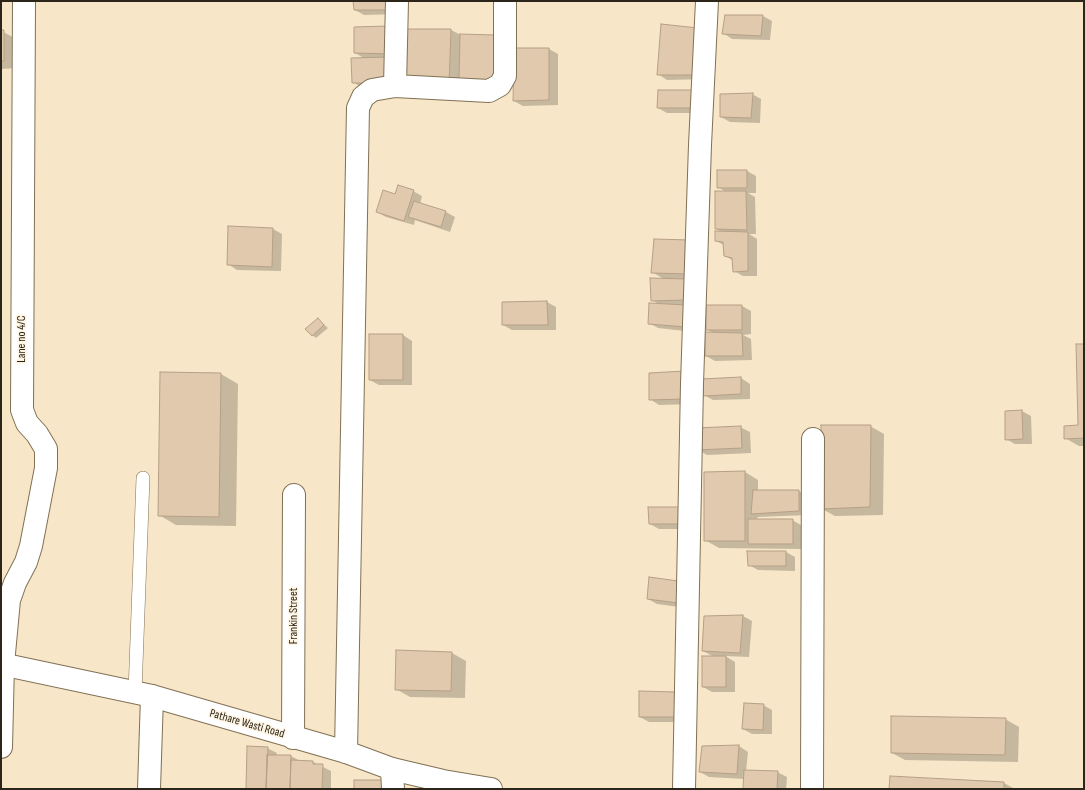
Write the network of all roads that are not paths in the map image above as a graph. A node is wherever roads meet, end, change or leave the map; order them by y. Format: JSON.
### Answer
{"nodes":[{"id":1,"x":24,"y":1,"type":"edge"},
{"id":2,"x":397,"y":1,"type":"edge"},
{"id":3,"x":505,"y":1,"type":"edge"},
{"id":4,"x":707,"y":1,"type":"edge"},
{"id":5,"x":395,"y":86,"type":"junction"},
{"id":6,"x":813,"y":439,"type":"dead end"},
{"id":7,"x":143,"y":478,"type":"dead end"},
{"id":8,"x":294,"y":495,"type":"dead end"},
{"id":9,"x":2,"y":664,"type":"edge"},
{"id":10,"x":144,"y":694,"type":"junction"},
{"id":11,"x":293,"y":738,"type":"junction"},
{"id":12,"x":1,"y":747,"type":"edge"},
{"id":13,"x":346,"y":752,"type":"junction"},
{"id":14,"x":392,"y":779,"type":"edge"},
{"id":15,"x":149,"y":789,"type":"edge"},
{"id":16,"x":491,"y":789,"type":"edge"},
{"id":17,"x":684,"y":789,"type":"edge"},
{"id":18,"x":812,"y":789,"type":"edge"}],
"edges":[{"from":1,"to":9,"type":"street","name":"Lane no 4/C"},
{"from":2,"to":5,"type":"street"},
{"from":3,"to":5,"type":"street"},
{"from":4,"to":17,"type":"street"},
{"from":5,"to":13,"type":"street"},
{"from":6,"to":18,"type":"street"},
{"from":7,"to":10,"type":"lane"},
{"from":8,"to":11,"type":"street","name":"Frankin Street"},
{"from":9,"to":10,"type":"street","name":"Pathare Wasti Road"},
{"from":9,"to":12,"type":"street","name":"Lane no 4/C"},
{"from":10,"to":11,"type":"street","name":"Pathare Wasti Road"},
{"from":10,"to":15,"type":"street"},
{"from":11,"to":13,"type":"street","name":"Pathare Wasti Road"},
{"from":13,"to":14,"type":"street","name":"Pathare Wasti Road"},
{"from":14,"to":16,"type":"street","name":"Pathare Wasti Road"}]}
